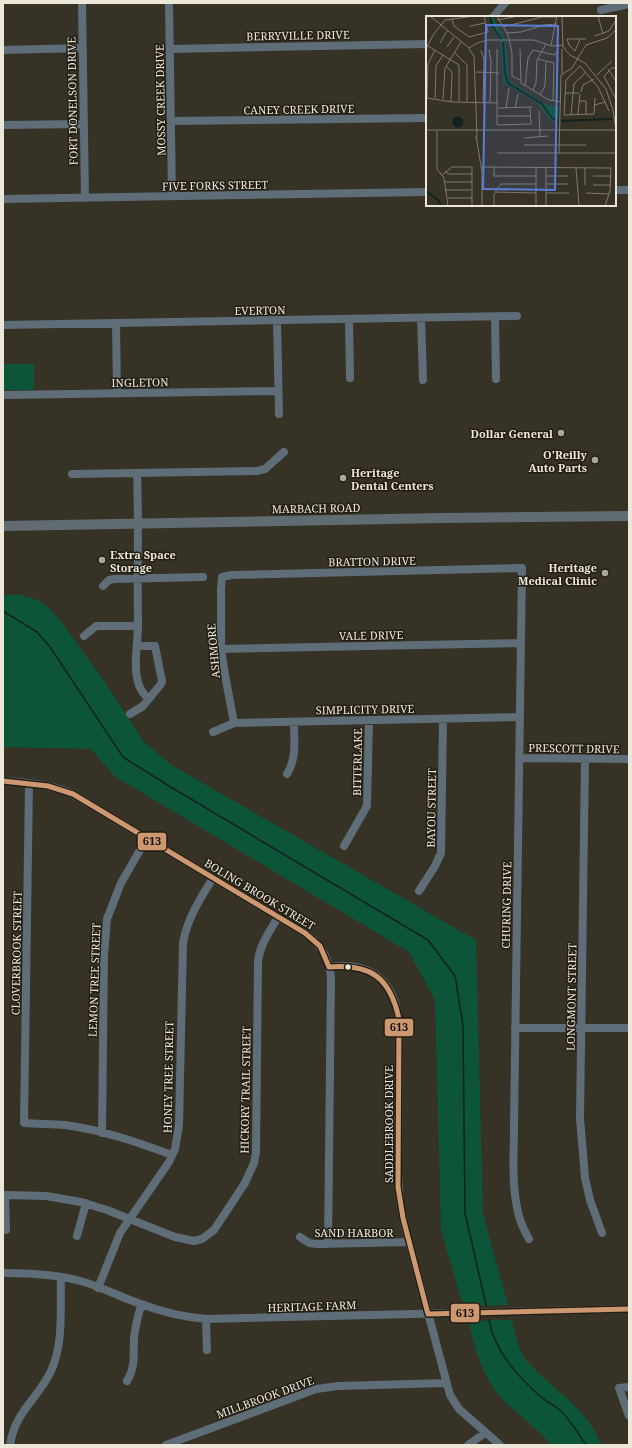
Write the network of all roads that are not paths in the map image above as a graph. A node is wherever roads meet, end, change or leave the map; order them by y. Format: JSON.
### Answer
{"nodes":[{"id":1,"x":82,"y":3,"type":"edge"},
{"id":2,"x":169,"y":3,"type":"edge"},
{"id":3,"x":505,"y":3,"type":"edge"},
{"id":4,"x":629,"y":4,"type":"edge"},
{"id":5,"x":601,"y":10,"type":"dead end"},
{"id":6,"x":494,"y":16,"type":"edge"},
{"id":7,"x":426,"y":44,"type":"edge"},
{"id":8,"x":82,"y":48,"type":"junction"},
{"id":9,"x":170,"y":49,"type":"junction"},
{"id":10,"x":3,"y":50,"type":"edge"},
{"id":11,"x":426,"y":118,"type":"edge"},
{"id":12,"x":171,"y":122,"type":"junction"},
{"id":13,"x":83,"y":124,"type":"junction"},
{"id":14,"x":3,"y":125,"type":"edge"},
{"id":15,"x":616,"y":190,"type":"edge"},
{"id":16,"x":629,"y":190,"type":"edge"},
{"id":17,"x":426,"y":192,"type":"edge"},
{"id":18,"x":172,"y":196,"type":"junction"},
{"id":19,"x":85,"y":198,"type":"junction"},
{"id":20,"x":3,"y":199,"type":"edge"},
{"id":21,"x":518,"y":316,"type":"dead end"},
{"id":22,"x":495,"y":317,"type":"junction"},
{"id":23,"x":421,"y":318,"type":"junction"},
{"id":24,"x":349,"y":319,"type":"junction"},
{"id":25,"x":277,"y":320,"type":"junction"},
{"id":26,"x":116,"y":323,"type":"junction"},
{"id":27,"x":3,"y":324,"type":"edge"},
{"id":28,"x":350,"y":378,"type":"dead end"},
{"id":29,"x":496,"y":379,"type":"dead end"},
{"id":30,"x":423,"y":380,"type":"dead end"},
{"id":31,"x":278,"y":391,"type":"junction"},
{"id":32,"x":117,"y":394,"type":"junction"},
{"id":33,"x":3,"y":395,"type":"edge"},
{"id":34,"x":279,"y":414,"type":"dead end"},
{"id":35,"x":284,"y":452,"type":"dead end"},
{"id":36,"x":137,"y":472,"type":"junction"},
{"id":37,"x":72,"y":474,"type":"dead end"},
{"id":38,"x":629,"y":516,"type":"edge"},
{"id":39,"x":139,"y":523,"type":"junction"},
{"id":40,"x":3,"y":526,"type":"edge"},
{"id":41,"x":522,"y":568,"type":"joint"},
{"id":42,"x":203,"y":577,"type":"dead end"},
{"id":43,"x":137,"y":578,"type":"junction"},
{"id":44,"x":222,"y":578,"type":"joint"},
{"id":45,"x":103,"y":586,"type":"dead end"},
{"id":46,"x":138,"y":626,"type":"junction"},
{"id":47,"x":84,"y":636,"type":"dead end"},
{"id":48,"x":520,"y":643,"type":"junction"},
{"id":49,"x":138,"y":646,"type":"junction"},
{"id":50,"x":221,"y":649,"type":"junction"},
{"id":51,"x":149,"y":699,"type":"junction"},
{"id":52,"x":130,"y":714,"type":"dead end"},
{"id":53,"x":519,"y":717,"type":"junction"},
{"id":54,"x":443,"y":719,"type":"junction"},
{"id":55,"x":369,"y":720,"type":"junction"},
{"id":56,"x":294,"y":722,"type":"junction"},
{"id":57,"x":234,"y":723,"type":"junction"},
{"id":58,"x":213,"y":732,"type":"dead end"},
{"id":59,"x":519,"y":758,"type":"junction"},
{"id":60,"x":585,"y":759,"type":"junction"},
{"id":61,"x":629,"y":759,"type":"edge"},
{"id":62,"x":287,"y":774,"type":"dead end"},
{"id":63,"x":3,"y":781,"type":"edge"},
{"id":64,"x":29,"y":784,"type":"junction"},
{"id":65,"x":147,"y":838,"type":"junction"},
{"id":66,"x":344,"y":846,"type":"dead end"},
{"id":67,"x":213,"y":878,"type":"junction"},
{"id":68,"x":419,"y":891,"type":"dead end"},
{"id":69,"x":278,"y":917,"type":"junction"},
{"id":70,"x":329,"y":967,"type":"junction"},
{"id":71,"x":515,"y":1028,"type":"junction"},
{"id":72,"x":581,"y":1028,"type":"junction"},
{"id":73,"x":629,"y":1028,"type":"edge"},
{"id":74,"x":102,"y":1133,"type":"junction"},
{"id":75,"x":172,"y":1155,"type":"junction"},
{"id":76,"x":86,"y":1203,"type":"junction"},
{"id":77,"x":130,"y":1220,"type":"junction"},
{"id":78,"x":6,"y":1230,"type":"dead end"},
{"id":79,"x":602,"y":1232,"type":"dead end"},
{"id":80,"x":77,"y":1236,"type":"dead end"},
{"id":81,"x":300,"y":1237,"type":"dead end"},
{"id":82,"x":529,"y":1239,"type":"dead end"},
{"id":83,"x":409,"y":1242,"type":"junction"},
{"id":84,"x":328,"y":1244,"type":"junction"},
{"id":85,"x":3,"y":1272,"type":"edge"},
{"id":86,"x":61,"y":1277,"type":"junction"},
{"id":87,"x":98,"y":1288,"type":"junction"},
{"id":88,"x":141,"y":1304,"type":"junction"},
{"id":89,"x":629,"y":1309,"type":"edge"},
{"id":90,"x":428,"y":1314,"type":"junction"},
{"id":91,"x":206,"y":1319,"type":"junction"},
{"id":92,"x":207,"y":1350,"type":"dead end"},
{"id":93,"x":127,"y":1381,"type":"dead end"},
{"id":94,"x":446,"y":1383,"type":"junction"},
{"id":95,"x":629,"y":1387,"type":"edge"},
{"id":96,"x":629,"y":1416,"type":"edge"},
{"id":97,"x":485,"y":1433,"type":"junction"},
{"id":98,"x":10,"y":1445,"type":"edge"},
{"id":99,"x":166,"y":1445,"type":"edge"},
{"id":100,"x":468,"y":1445,"type":"edge"},
{"id":101,"x":500,"y":1445,"type":"edge"}],
"edges":[{"from":1,"to":8,"type":"street","name":"FORT DONELSON DRIVE"},
{"from":2,"to":9,"type":"street","name":"MOSSY CREEK DRIVE"},
{"from":3,"to":6,"type":"street"},
{"from":4,"to":5,"type":"street"},
{"from":7,"to":9,"type":"street","name":"BERRYVILLE DRIVE"},
{"from":8,"to":10,"type":"street"},
{"from":8,"to":13,"type":"street","name":"FORT DONELSON DRIVE"},
{"from":9,"to":12,"type":"street","name":"MOSSY CREEK DRIVE"},
{"from":11,"to":12,"type":"street","name":"CANEY CREEK DRIVE"},
{"from":12,"to":18,"type":"street","name":"MOSSY CREEK DRIVE"},
{"from":13,"to":14,"type":"street"},
{"from":13,"to":19,"type":"street","name":"FORT DONELSON DRIVE"},
{"from":15,"to":16,"type":"street"},
{"from":17,"to":18,"type":"street","name":"FIVE FORKS STREET"},
{"from":18,"to":19,"type":"street","name":"FIVE FORKS STREET"},
{"from":19,"to":20,"type":"street","name":"FIVE FORKS STREET"},
{"from":21,"to":22,"type":"street","name":"EVERTON"},
{"from":22,"to":23,"type":"street","name":"EVERTON"},
{"from":22,"to":29,"type":"street"},
{"from":23,"to":24,"type":"street","name":"EVERTON"},
{"from":23,"to":30,"type":"street"},
{"from":24,"to":25,"type":"street","name":"EVERTON"},
{"from":24,"to":28,"type":"street"},
{"from":25,"to":26,"type":"street","name":"EVERTON"},
{"from":25,"to":31,"type":"street"},
{"from":26,"to":27,"type":"street","name":"EVERTON"},
{"from":26,"to":32,"type":"street"},
{"from":31,"to":32,"type":"street","name":"INGLETON"},
{"from":31,"to":34,"type":"street"},
{"from":32,"to":33,"type":"street","name":"INGLETON"},
{"from":35,"to":36,"type":"street"},
{"from":36,"to":37,"type":"street"},
{"from":36,"to":39,"type":"street"},
{"from":38,"to":39,"type":"main road","name":"MARBACH ROAD"},
{"from":39,"to":40,"type":"main road","name":"MARBACH ROAD"},
{"from":39,"to":43,"type":"street"},
{"from":41,"to":44,"type":"street","name":"BRATTON DRIVE"},
{"from":41,"to":48,"type":"street","name":"CHURING DRIVE"},
{"from":42,"to":43,"type":"street"},
{"from":43,"to":45,"type":"street"},
{"from":43,"to":46,"type":"street"},
{"from":44,"to":50,"type":"street","name":"ASHMORE"},
{"from":46,"to":47,"type":"street"},
{"from":46,"to":49,"type":"street"},
{"from":48,"to":50,"type":"street","name":"VALE DRIVE"},
{"from":48,"to":53,"type":"street","name":"CHURING DRIVE"},
{"from":49,"to":51,"type":"street"},
{"from":49,"to":51,"type":"street"},
{"from":50,"to":57,"type":"street","name":"ASHMORE"},
{"from":51,"to":52,"type":"street"},
{"from":53,"to":54,"type":"street","name":"SIMPLICITY DRIVE"},
{"from":53,"to":59,"type":"street","name":"CHURING DRIVE"},
{"from":54,"to":55,"type":"street","name":"SIMPLICITY DRIVE"},
{"from":54,"to":68,"type":"street","name":"BAYOU STREET"},
{"from":55,"to":56,"type":"street","name":"SIMPLICITY DRIVE"},
{"from":55,"to":66,"type":"street","name":"BITTERLAKE"},
{"from":56,"to":57,"type":"street","name":"SIMPLICITY DRIVE"},
{"from":56,"to":62,"type":"street"},
{"from":57,"to":58,"type":"street","name":"SIMPLICITY DRIVE"},
{"from":59,"to":60,"type":"street","name":"PRESCOTT DRIVE"},
{"from":59,"to":71,"type":"street","name":"CHURING DRIVE"},
{"from":60,"to":61,"type":"street","name":"PRESCOTT DRIVE"},
{"from":60,"to":72,"type":"street","name":"LONGMONT STREET"},
{"from":63,"to":64,"type":"street","name":"BOLING BROOK STREET"},
{"from":64,"to":65,"type":"street","name":"BOLING BROOK STREET"},
{"from":64,"to":74,"type":"street","name":"CLOVERBROOK STREET"},
{"from":65,"to":67,"type":"street","name":"BOLING BROOK STREET"},
{"from":65,"to":74,"type":"street","name":"LEMON TREE STREET"},
{"from":67,"to":69,"type":"street","name":"BOLING BROOK STREET"},
{"from":67,"to":75,"type":"street","name":"HONEY TREE STREET"},
{"from":69,"to":70,"type":"street","name":"BOLING BROOK STREET"},
{"from":69,"to":77,"type":"street","name":"HICKORY TRAIL STREET"},
{"from":70,"to":83,"type":"street","name":"SADDLEBROOK DRIVE"},
{"from":70,"to":84,"type":"street","name":"BOLING BROOK STREET"},
{"from":71,"to":72,"type":"street"},
{"from":71,"to":82,"type":"street","name":"CHURING DRIVE"},
{"from":72,"to":73,"type":"street"},
{"from":72,"to":79,"type":"street","name":"LONGMONT STREET"},
{"from":74,"to":75,"type":"street"},
{"from":75,"to":77,"type":"street","name":"HONEY TREE STREET"},
{"from":76,"to":77,"type":"street","name":"HICKORY TRAIL STREET"},
{"from":76,"to":78,"type":"street","name":"HICKORY TRAIL STREET"},
{"from":76,"to":80,"type":"street"},
{"from":77,"to":87,"type":"street","name":"HONEY TREE STREET"},
{"from":81,"to":84,"type":"street","name":"SAND HARBOR"},
{"from":83,"to":84,"type":"street","name":"SAND HARBOR"},
{"from":83,"to":90,"type":"street","name":"SADDLEBROOK DRIVE"},
{"from":85,"to":86,"type":"street","name":"HERITAGE FARM"},
{"from":86,"to":87,"type":"street","name":"HERITAGE FARM"},
{"from":86,"to":98,"type":"street"},
{"from":87,"to":88,"type":"street","name":"HERITAGE FARM"},
{"from":88,"to":91,"type":"street","name":"HERITAGE FARM"},
{"from":88,"to":93,"type":"street"},
{"from":89,"to":90,"type":"street","name":"HERITAGE FARM"},
{"from":90,"to":91,"type":"street","name":"HERITAGE FARM"},
{"from":90,"to":94,"type":"street","name":"SADDLEBROOK DRIVE"},
{"from":91,"to":92,"type":"street"},
{"from":94,"to":97,"type":"street","name":"SADDLEBROOK DRIVE"},
{"from":94,"to":99,"type":"street","name":"MILLBROOK DRIVE"},
{"from":95,"to":96,"type":"street"},
{"from":97,"to":100,"type":"street"},
{"from":97,"to":101,"type":"street","name":"SADDLEBROOK DRIVE"}]}
